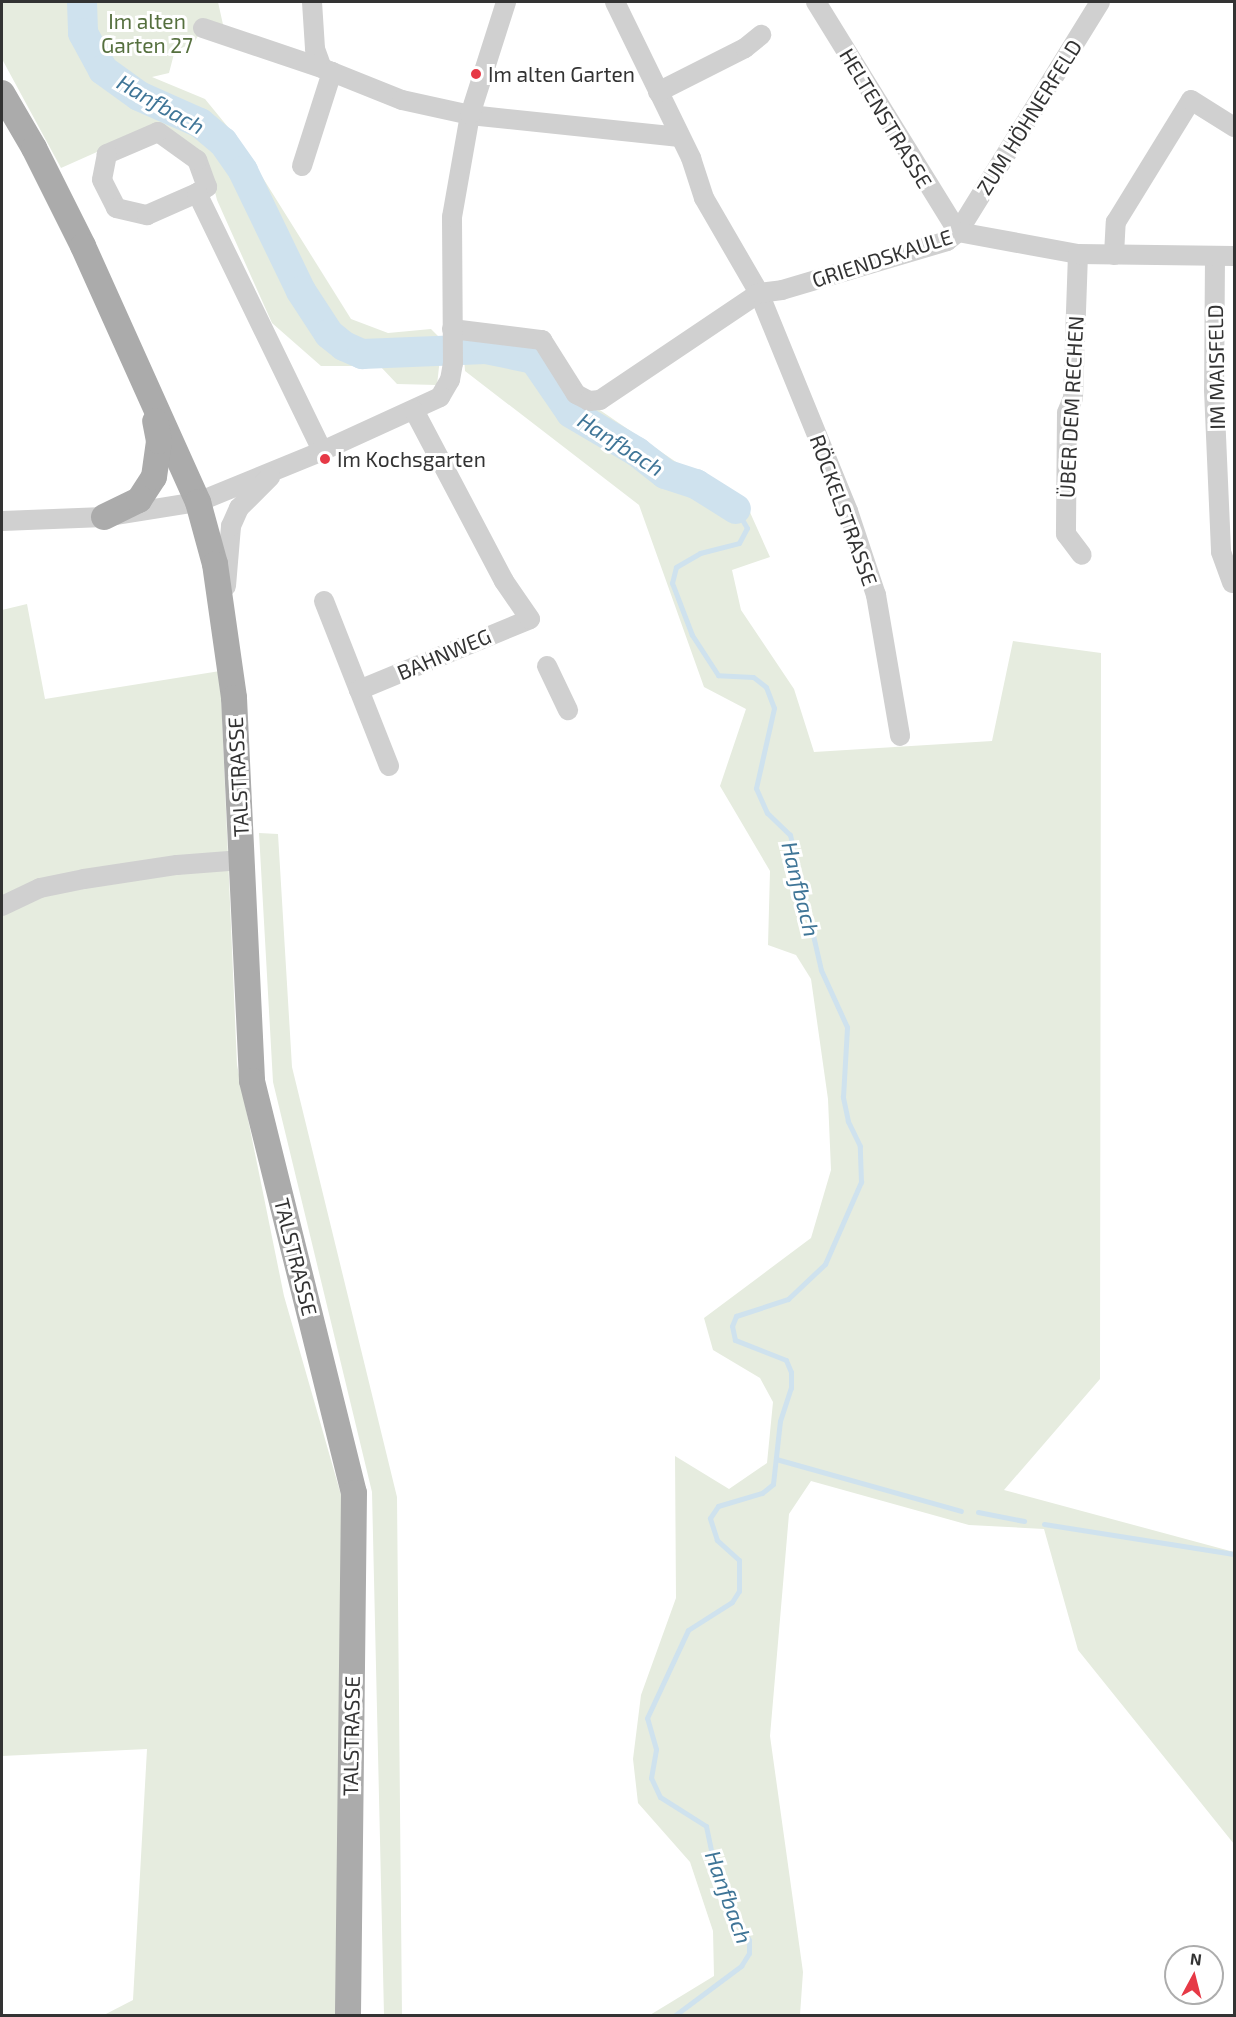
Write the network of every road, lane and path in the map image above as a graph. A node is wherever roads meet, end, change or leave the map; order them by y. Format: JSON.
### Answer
{"nodes":[{"id":1,"x":312,"y":2,"type":"edge"},
{"id":2,"x":506,"y":2,"type":"edge"},
{"id":3,"x":615,"y":2,"type":"edge"},
{"id":4,"x":816,"y":2,"type":"edge"},
{"id":5,"x":1100,"y":2,"type":"edge"},
{"id":6,"x":203,"y":28,"type":"dead end"},
{"id":7,"x":761,"y":35,"type":"dead end"},
{"id":8,"x":327,"y":70,"type":"junction"},
{"id":9,"x":658,"y":92,"type":"junction"},
{"id":10,"x":2,"y":93,"type":"edge"},
{"id":11,"x":470,"y":116,"type":"junction"},
{"id":12,"x":1234,"y":127,"type":"edge"},
{"id":13,"x":680,"y":137,"type":"junction"},
{"id":14,"x":302,"y":166,"type":"dead end"},
{"id":15,"x":198,"y":193,"type":"junction"},
{"id":16,"x":958,"y":232,"type":"junction"},
{"id":17,"x":1078,"y":254,"type":"junction"},
{"id":18,"x":1114,"y":255,"type":"junction"},
{"id":19,"x":1225,"y":256,"type":"edge"},
{"id":20,"x":759,"y":292,"type":"junction"},
{"id":21,"x":452,"y":335,"type":"junction"},
{"id":22,"x":150,"y":397,"type":"junction"},
{"id":23,"x":414,"y":410,"type":"junction"},
{"id":24,"x":322,"y":451,"type":"junction"},
{"id":25,"x":276,"y":471,"type":"junction"},
{"id":26,"x":198,"y":502,"type":"junction"},
{"id":27,"x":104,"y":517,"type":"junction"},
{"id":28,"x":2,"y":521,"type":"edge"},
{"id":29,"x":1082,"y":555,"type":"dead end"},
{"id":30,"x":1232,"y":583,"type":"dead end"},
{"id":31,"x":324,"y":601,"type":"dead end"},
{"id":32,"x":225,"y":629,"type":"junction"},
{"id":33,"x":547,"y":666,"type":"dead end"},
{"id":34,"x":359,"y":690,"type":"junction"},
{"id":35,"x":568,"y":710,"type":"dead end"},
{"id":36,"x":900,"y":736,"type":"dead end"},
{"id":37,"x":389,"y":766,"type":"dead end"},
{"id":38,"x":242,"y":860,"type":"junction"},
{"id":39,"x":2,"y":906,"type":"edge"},
{"id":40,"x":348,"y":2016,"type":"edge"}],
"edges":[{"from":1,"to":8,"type":"street"},
{"from":2,"to":11,"type":"street"},
{"from":3,"to":9,"type":"street","name":"RÖCKELSTRASSE"},
{"from":4,"to":16,"type":"street","name":"HELTENSTRASSE"},
{"from":5,"to":16,"type":"street","name":"ZUM HÖHNERFELD"},
{"from":6,"to":8,"type":"street"},
{"from":7,"to":9,"type":"street"},
{"from":8,"to":11,"type":"street"},
{"from":8,"to":14,"type":"street"},
{"from":9,"to":13,"type":"street","name":"RÖCKELSTRASSE"},
{"from":10,"to":22,"type":"main road"},
{"from":11,"to":13,"type":"street"},
{"from":11,"to":21,"type":"street"},
{"from":12,"to":18,"type":"street"},
{"from":13,"to":20,"type":"street","name":"RÖCKELSTRASSE"},
{"from":15,"to":15,"type":"street"},
{"from":15,"to":24,"type":"street"},
{"from":16,"to":17,"type":"street","name":"GRIENDSKAULE"},
{"from":16,"to":20,"type":"street","name":"GRIENDSKAULE"},
{"from":17,"to":18,"type":"street","name":"GRIENDSKAULE"},
{"from":17,"to":29,"type":"street","name":"ÜBER DEM RECHEN"},
{"from":18,"to":19,"type":"street","name":"GRIENDSKAULE"},
{"from":19,"to":30,"type":"street","name":"IM MAISFELD"},
{"from":20,"to":21,"type":"street"},
{"from":20,"to":36,"type":"street","name":"RÖCKELSTRASSE"},
{"from":21,"to":23,"type":"street"},
{"from":22,"to":26,"type":"main road","name":"TALSTRASSE"},
{"from":22,"to":27,"type":"main road"},
{"from":23,"to":24,"type":"street"},
{"from":23,"to":34,"type":"street","name":"BAHNWEG"},
{"from":24,"to":25,"type":"street"},
{"from":25,"to":26,"type":"street"},
{"from":25,"to":32,"type":"street"},
{"from":26,"to":27,"type":"street"},
{"from":26,"to":32,"type":"main road","name":"TALSTRASSE"},
{"from":27,"to":28,"type":"street"},
{"from":31,"to":34,"type":"street"},
{"from":32,"to":38,"type":"main road","name":"TALSTRASSE"},
{"from":33,"to":35,"type":"street"},
{"from":34,"to":37,"type":"street"},
{"from":38,"to":39,"type":"street"},
{"from":38,"to":40,"type":"main road","name":"TALSTRASSE"}]}
